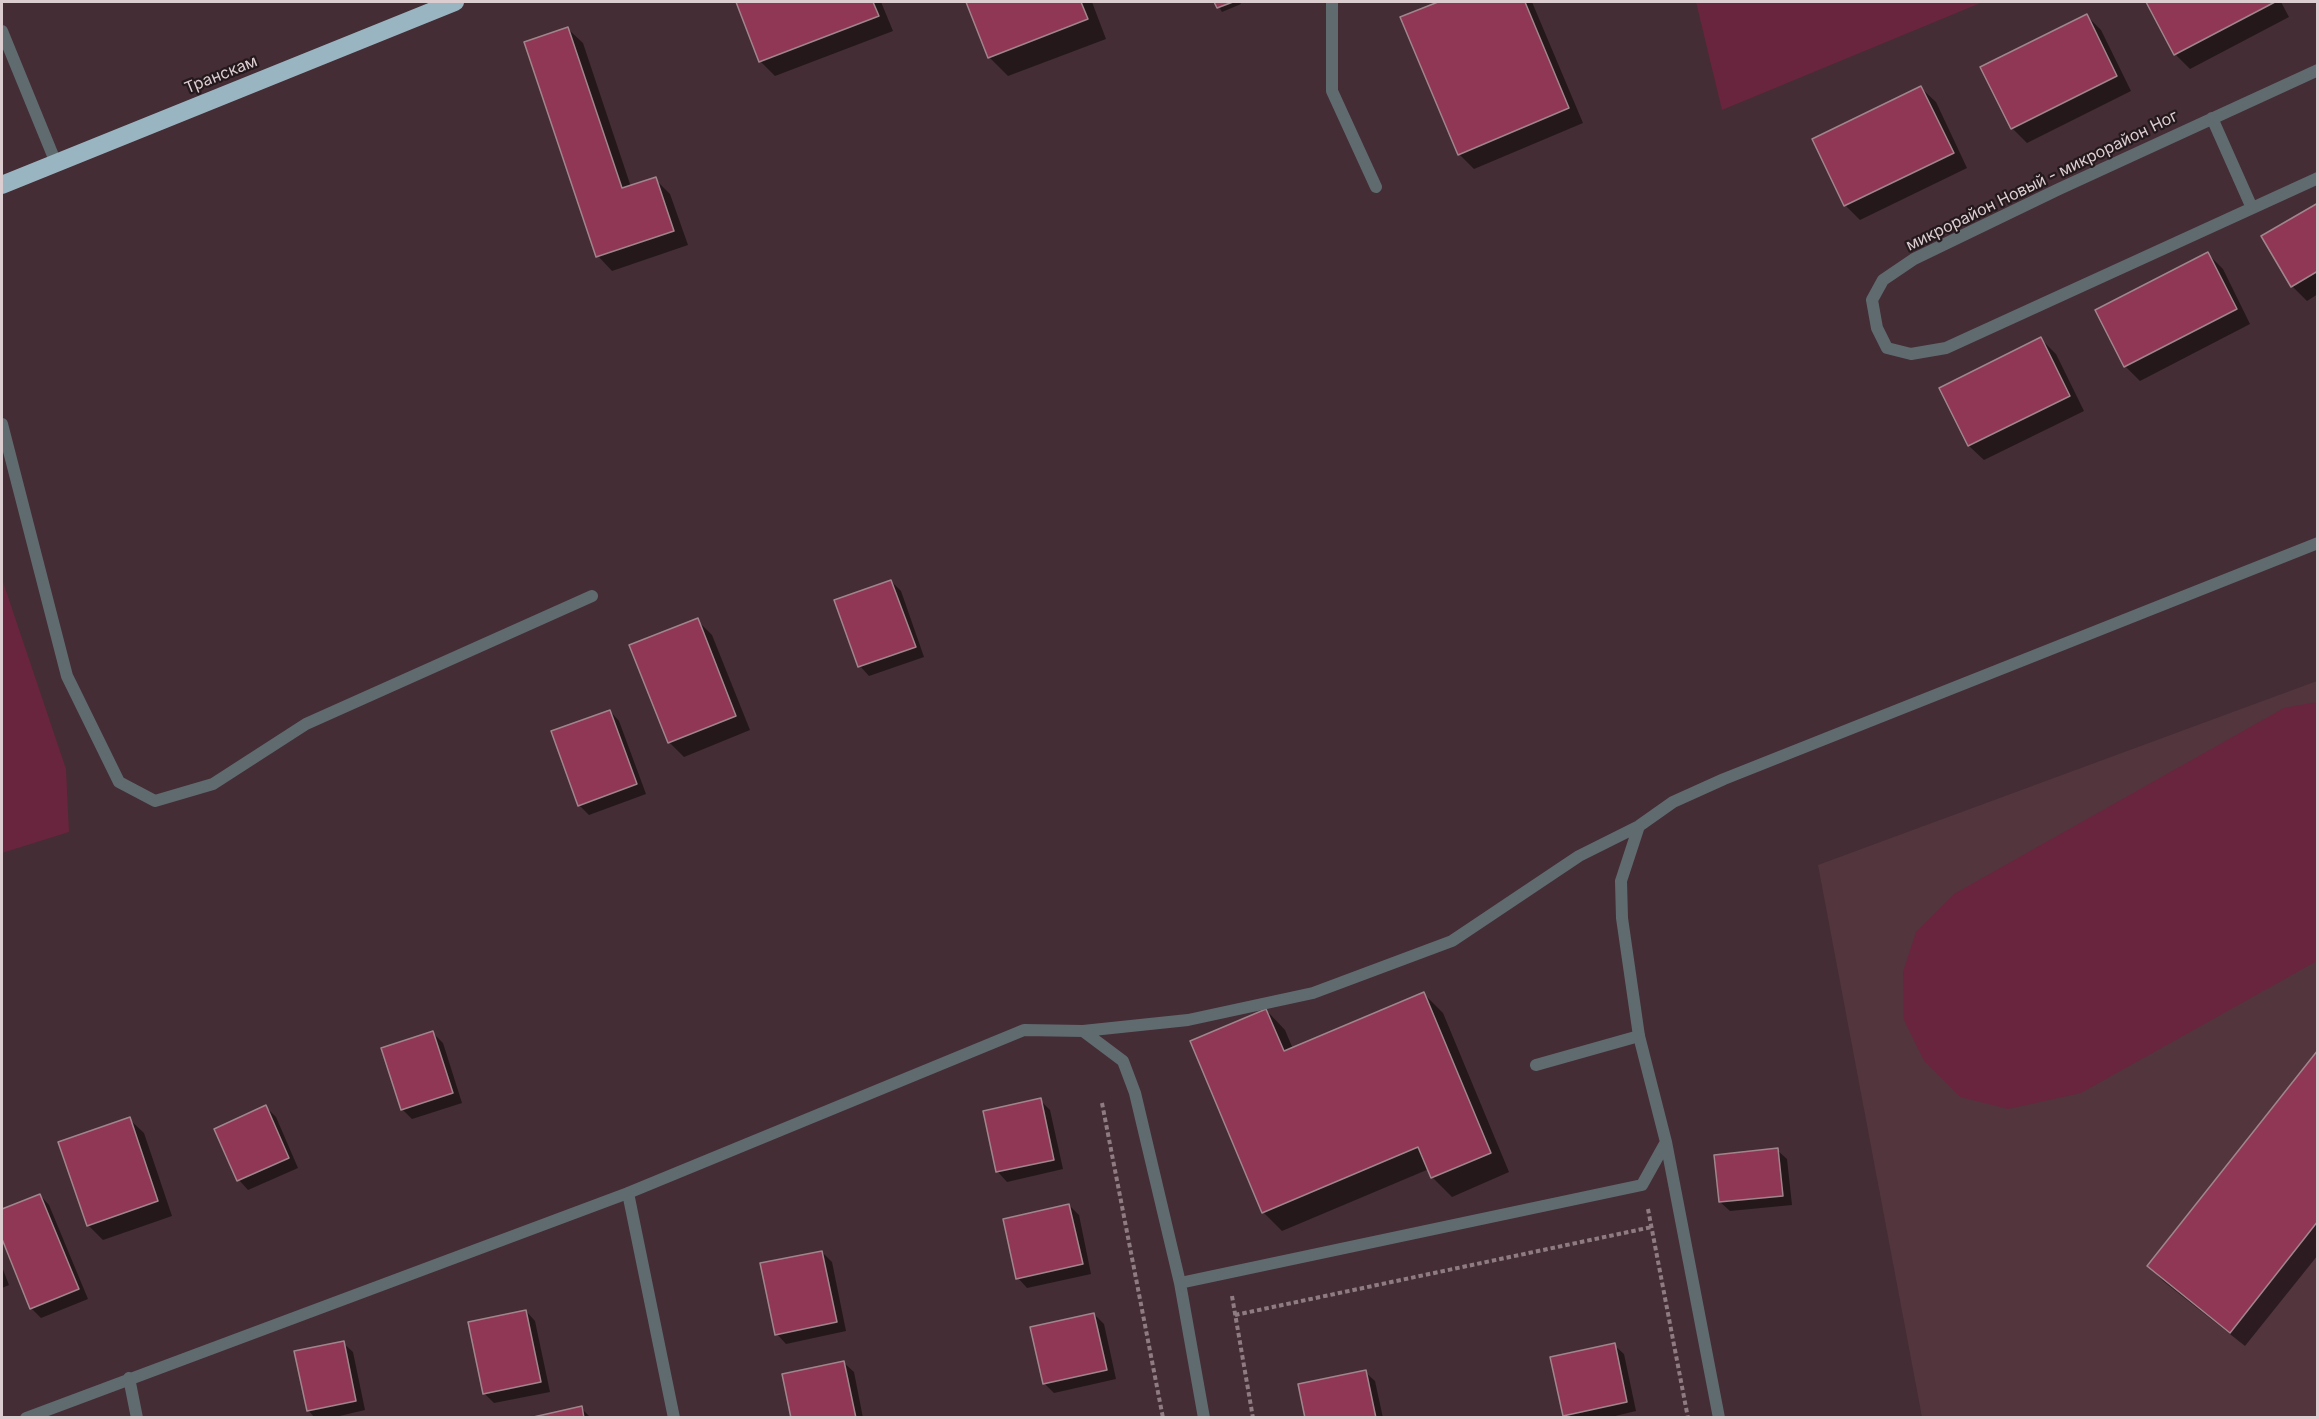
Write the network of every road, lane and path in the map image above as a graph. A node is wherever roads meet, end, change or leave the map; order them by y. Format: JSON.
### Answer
{"nodes":[{"id":1,"x":455,"y":2,"type":"edge"},
{"id":2,"x":1332,"y":2,"type":"edge"},
{"id":3,"x":2,"y":31,"type":"edge"},
{"id":4,"x":2318,"y":70,"type":"edge"},
{"id":5,"x":2212,"y":118,"type":"junction"},
{"id":6,"x":56,"y":163,"type":"junction"},
{"id":7,"x":2318,"y":178,"type":"edge"},
{"id":8,"x":2,"y":185,"type":"edge"},
{"id":9,"x":1376,"y":187,"type":"dead end"},
{"id":10,"x":2252,"y":208,"type":"junction"},
{"id":11,"x":2,"y":424,"type":"edge"},
{"id":12,"x":2318,"y":543,"type":"edge"},
{"id":13,"x":592,"y":596,"type":"dead end"},
{"id":14,"x":1639,"y":826,"type":"junction"},
{"id":15,"x":1083,"y":1031,"type":"junction"},
{"id":16,"x":1639,"y":1036,"type":"junction"},
{"id":17,"x":1536,"y":1065,"type":"dead end"},
{"id":18,"x":1102,"y":1103,"type":"dead end"},
{"id":19,"x":1666,"y":1142,"type":"junction"},
{"id":20,"x":1642,"y":1185,"type":"junction"},
{"id":21,"x":628,"y":1193,"type":"junction"},
{"id":22,"x":1652,"y":1227,"type":"junction"},
{"id":23,"x":1227,"y":1272,"type":"junction"},
{"id":24,"x":1180,"y":1283,"type":"junction"},
{"id":25,"x":1235,"y":1315,"type":"junction"},
{"id":26,"x":129,"y":1378,"type":"junction"},
{"id":27,"x":26,"y":1418,"type":"edge"},
{"id":28,"x":137,"y":1418,"type":"edge"},
{"id":29,"x":674,"y":1418,"type":"edge"},
{"id":30,"x":1163,"y":1418,"type":"edge"},
{"id":31,"x":1204,"y":1418,"type":"edge"},
{"id":32,"x":1253,"y":1418,"type":"edge"},
{"id":33,"x":1688,"y":1418,"type":"edge"},
{"id":34,"x":1719,"y":1418,"type":"edge"}],
"edges":[{"from":1,"to":6,"type":"highway","name":"Транскам"},
{"from":2,"to":9,"type":"street"},
{"from":3,"to":6,"type":"street"},
{"from":4,"to":5,"type":"street","name":"микрорайон Новый - микрорайон Ног"},
{"from":5,"to":10,"type":"street"},
{"from":5,"to":10,"type":"street","name":"микрорайон Новый - микрорайон Ног"},
{"from":6,"to":8,"type":"highway","name":"Транскам"},
{"from":7,"to":10,"type":"street","name":"микрорайон Новый - микрорайон Ног"},
{"from":11,"to":13,"type":"street"},
{"from":12,"to":14,"type":"street"},
{"from":14,"to":15,"type":"street"},
{"from":14,"to":16,"type":"street"},
{"from":15,"to":21,"type":"street"},
{"from":15,"to":24,"type":"street"},
{"from":16,"to":17,"type":"street"},
{"from":16,"to":19,"type":"street"},
{"from":18,"to":30,"type":"path"},
{"from":19,"to":20,"type":"street"},
{"from":19,"to":34,"type":"street"},
{"from":20,"to":22,"type":"path"},
{"from":20,"to":23,"type":"street"},
{"from":21,"to":26,"type":"street"},
{"from":21,"to":29,"type":"street"},
{"from":22,"to":25,"type":"path"},
{"from":22,"to":33,"type":"path"},
{"from":23,"to":24,"type":"street"},
{"from":23,"to":25,"type":"path"},
{"from":24,"to":31,"type":"street"},
{"from":25,"to":32,"type":"path"},
{"from":26,"to":27,"type":"street"},
{"from":26,"to":28,"type":"street"}]}
